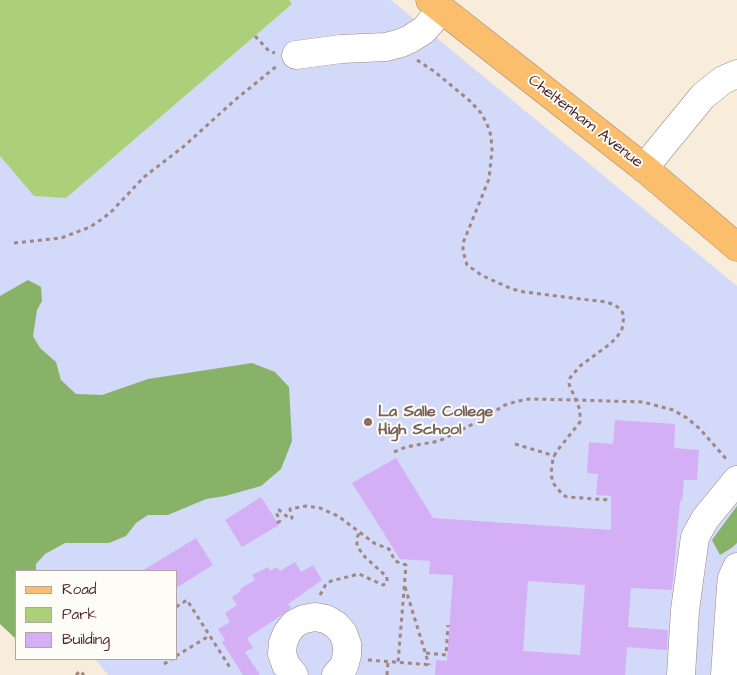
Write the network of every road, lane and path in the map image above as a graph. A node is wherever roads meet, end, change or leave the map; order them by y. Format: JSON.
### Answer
{"nodes":[{"id":1,"x":436,"y":5,"type":"edge"},
{"id":2,"x":386,"y":47,"type":"junction"},
{"id":3,"x":296,"y":55,"type":"joint"},
{"id":4,"x":737,"y":74,"type":"edge"},
{"id":5,"x":644,"y":168,"type":"junction"},
{"id":6,"x":14,"y":244,"type":"dead end"},
{"id":7,"x":737,"y":247,"type":"edge"},
{"id":8,"x":576,"y":400,"type":"junction"},
{"id":9,"x":515,"y":444,"type":"dead end"},
{"id":10,"x":394,"y":452,"type":"dead end"},
{"id":11,"x":555,"y":456,"type":"junction"},
{"id":12,"x":735,"y":473,"type":"edge"},
{"id":13,"x":611,"y":500,"type":"dead end"},
{"id":14,"x":277,"y":523,"type":"dead end"},
{"id":15,"x":360,"y":533,"type":"junction"},
{"id":16,"x":734,"y":577,"type":"edge"},
{"id":17,"x":688,"y":582,"type":"junction"},
{"id":18,"x":404,"y":584,"type":"junction"},
{"id":19,"x":178,"y":606,"type":"edge"},
{"id":20,"x":315,"y":617,"type":"junction"},
{"id":21,"x":448,"y":625,"type":"dead end"},
{"id":22,"x":209,"y":636,"type":"junction"},
{"id":23,"x":426,"y":653,"type":"junction"},
{"id":24,"x":178,"y":655,"type":"edge"},
{"id":25,"x":170,"y":660,"type":"edge"},
{"id":26,"x":377,"y":661,"type":"dead end"},
{"id":27,"x":388,"y":662,"type":"junction"},
{"id":28,"x":398,"y":663,"type":"junction"},
{"id":29,"x":164,"y":664,"type":"dead end"},
{"id":30,"x":682,"y":665,"type":"edge"},
{"id":31,"x":726,"y":668,"type":"edge"},
{"id":32,"x":231,"y":669,"type":"dead end"},
{"id":33,"x":76,"y":675,"type":"edge"},
{"id":34,"x":84,"y":675,"type":"edge"},
{"id":35,"x":294,"y":675,"type":"edge"},
{"id":36,"x":336,"y":675,"type":"edge"},
{"id":37,"x":387,"y":675,"type":"edge"}],
"edges":[{"from":1,"to":2,"type":"street"},
{"from":1,"to":5,"type":"main road","name":"Cheltenham Avenue"},
{"from":2,"to":3,"type":"street"},
{"from":2,"to":8,"type":"path"},
{"from":3,"to":6,"type":"path"},
{"from":4,"to":5,"type":"street"},
{"from":5,"to":7,"type":"main road","name":"Cheltenham Avenue"},
{"from":8,"to":10,"type":"path"},
{"from":8,"to":11,"type":"path"},
{"from":8,"to":12,"type":"path"},
{"from":9,"to":11,"type":"path"},
{"from":11,"to":13,"type":"path"},
{"from":12,"to":17,"type":"street"},
{"from":14,"to":15,"type":"path"},
{"from":15,"to":18,"type":"path"},
{"from":15,"to":20,"type":"path"},
{"from":16,"to":17,"type":"street"},
{"from":16,"to":31,"type":"street"},
{"from":17,"to":30,"type":"street"},
{"from":18,"to":23,"type":"path"},
{"from":18,"to":28,"type":"path"},
{"from":19,"to":22,"type":"path"},
{"from":20,"to":35,"type":"street"},
{"from":20,"to":36,"type":"street"},
{"from":21,"to":23,"type":"path"},
{"from":22,"to":24,"type":"path"},
{"from":22,"to":32,"type":"path"},
{"from":23,"to":28,"type":"path"},
{"from":25,"to":29,"type":"path"},
{"from":26,"to":27,"type":"path"},
{"from":27,"to":28,"type":"path"},
{"from":27,"to":37,"type":"path"},
{"from":30,"to":31,"type":"street"},
{"from":33,"to":34,"type":"path"}]}
